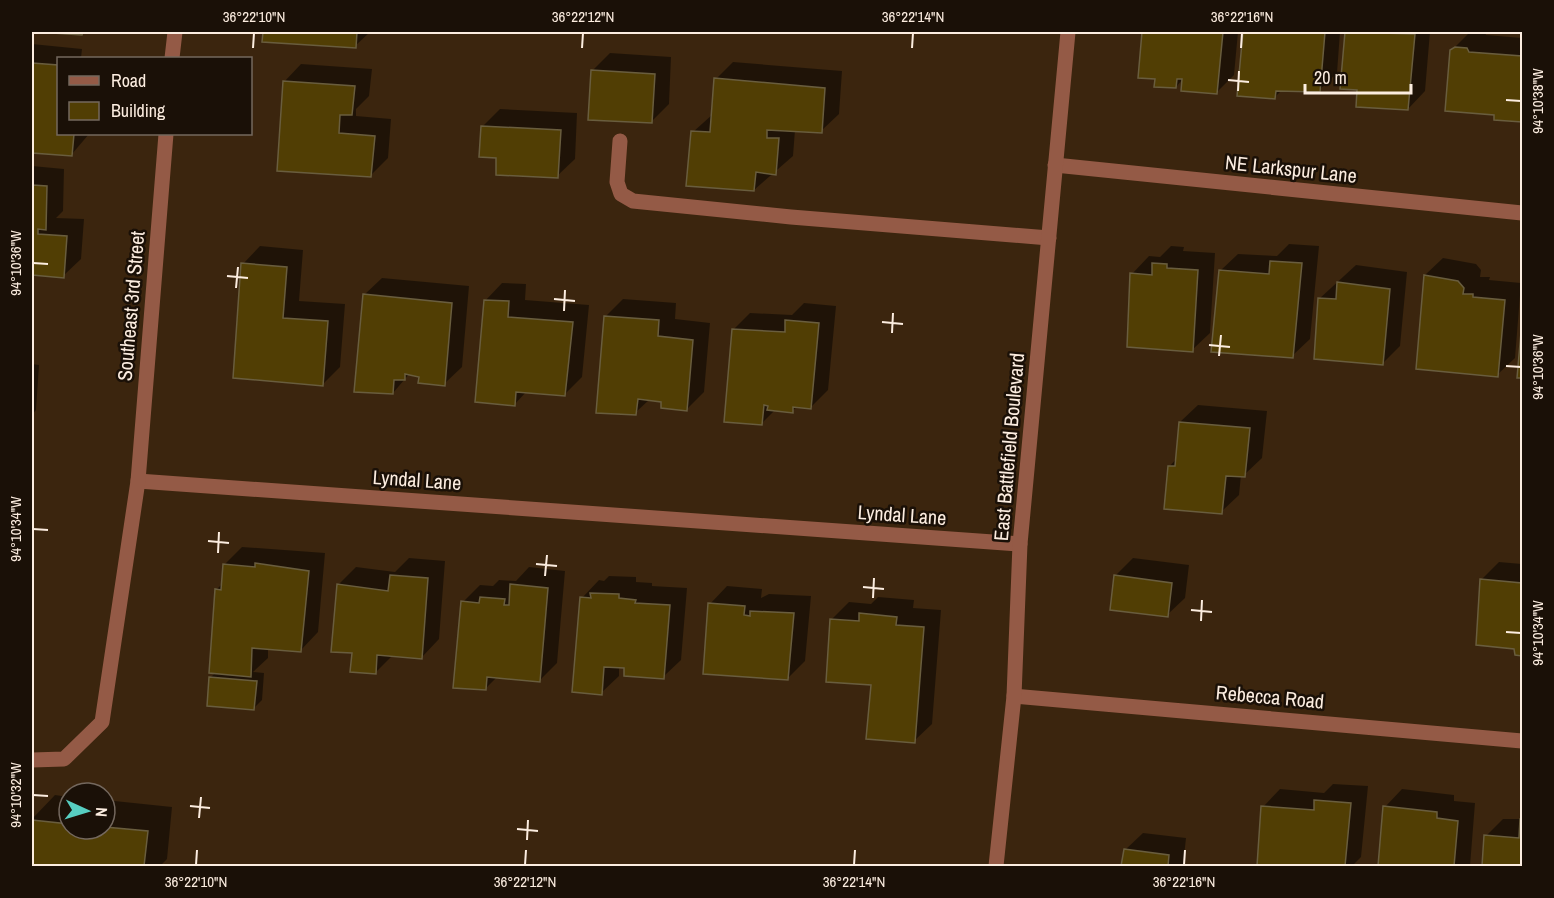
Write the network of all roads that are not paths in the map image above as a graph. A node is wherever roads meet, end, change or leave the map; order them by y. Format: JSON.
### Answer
{"nodes":[{"id":1,"x":175,"y":32,"type":"edge"},
{"id":2,"x":1068,"y":32,"type":"edge"},
{"id":3,"x":172,"y":57,"type":"edge"},
{"id":4,"x":166,"y":135,"type":"edge"},
{"id":5,"x":620,"y":141,"type":"dead end"},
{"id":6,"x":1055,"y":165,"type":"junction"},
{"id":7,"x":1522,"y":213,"type":"edge"},
{"id":8,"x":1049,"y":237,"type":"junction"},
{"id":9,"x":138,"y":482,"type":"junction"},
{"id":10,"x":1020,"y":544,"type":"junction"},
{"id":11,"x":1014,"y":696,"type":"junction"},
{"id":12,"x":1522,"y":741,"type":"edge"},
{"id":13,"x":32,"y":760,"type":"edge"},
{"id":14,"x":996,"y":867,"type":"edge"}],
"edges":[{"from":1,"to":3,"type":"street"},
{"from":2,"to":6,"type":"street","name":"East Battlefield Boulevard"},
{"from":4,"to":9,"type":"street","name":"Southeast 3rd Street"},
{"from":5,"to":8,"type":"street"},
{"from":6,"to":7,"type":"street","name":"NE Larkspur Lane"},
{"from":6,"to":8,"type":"street","name":"East Battlefield Boulevard"},
{"from":8,"to":10,"type":"street","name":"East Battlefield Boulevard"},
{"from":9,"to":10,"type":"street","name":"Lyndal Lane"},
{"from":9,"to":13,"type":"street"},
{"from":10,"to":11,"type":"street","name":"East Battlefield Boulevard"},
{"from":11,"to":12,"type":"street","name":"Rebecca Road"},
{"from":11,"to":14,"type":"street","name":"East Battlefield Boulevard"}]}
